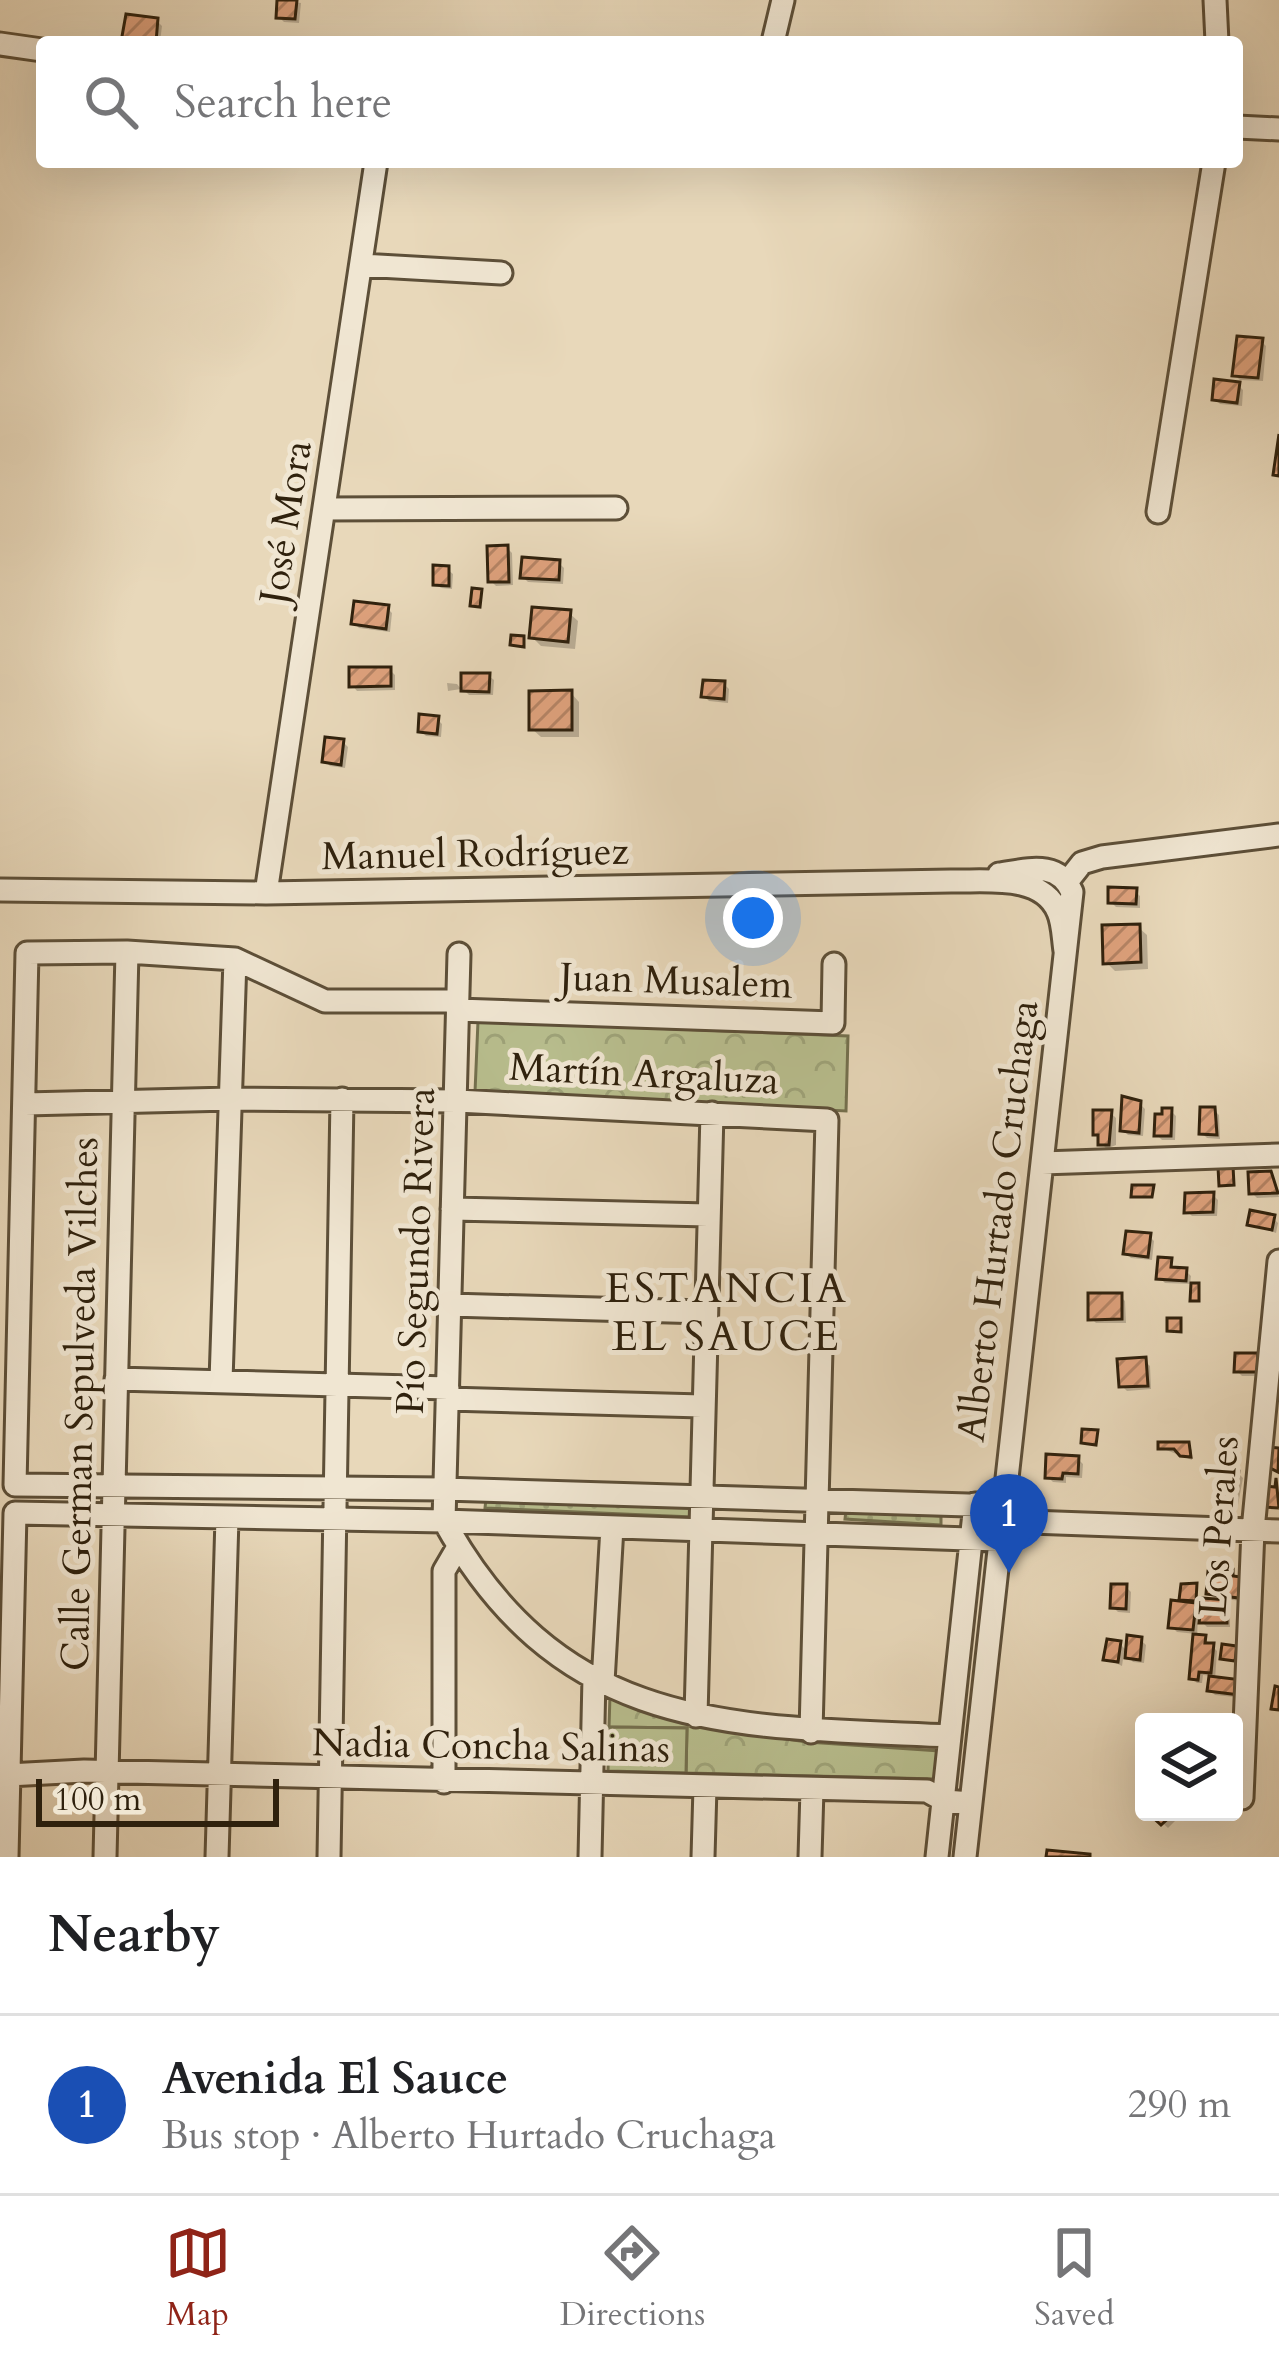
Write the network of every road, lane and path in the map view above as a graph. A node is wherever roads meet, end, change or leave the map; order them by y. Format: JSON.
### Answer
{"nodes":[{"id":1,"x":783,"y":0,"type":"edge"},
{"id":2,"x":1215,"y":0,"type":"edge"},
{"id":3,"x":774,"y":36,"type":"edge"},
{"id":4,"x":1217,"y":36,"type":"edge"},
{"id":5,"x":0,"y":44,"type":"edge"},
{"id":6,"x":36,"y":49,"type":"edge"},
{"id":7,"x":1243,"y":127,"type":"edge"},
{"id":8,"x":1279,"y":129,"type":"edge"},
{"id":9,"x":375,"y":168,"type":"edge"},
{"id":10,"x":1213,"y":168,"type":"edge"},
{"id":11,"x":361,"y":265,"type":"junction"},
{"id":12,"x":501,"y":273,"type":"dead end"},
{"id":13,"x":616,"y":508,"type":"dead end"},
{"id":14,"x":324,"y":509,"type":"junction"},
{"id":15,"x":1158,"y":512,"type":"dead end"},
{"id":16,"x":1279,"y":835,"type":"edge"},
{"id":17,"x":951,"y":881,"type":"junction"},
{"id":18,"x":1067,"y":882,"type":"junction"},
{"id":19,"x":0,"y":890,"type":"edge"},
{"id":20,"x":266,"y":893,"type":"junction"},
{"id":21,"x":1065,"y":951,"type":"junction"},
{"id":22,"x":127,"y":952,"type":"junction"},
{"id":23,"x":459,"y":954,"type":"dead end"},
{"id":24,"x":235,"y":959,"type":"junction"},
{"id":25,"x":834,"y":964,"type":"dead end"},
{"id":26,"x":457,"y":1006,"type":"junction"},
{"id":27,"x":230,"y":1099,"type":"junction"},
{"id":28,"x":342,"y":1099,"type":"junction"},
{"id":29,"x":457,"y":1101,"type":"junction"},
{"id":30,"x":123,"y":1102,"type":"junction"},
{"id":31,"x":25,"y":1104,"type":"junction"},
{"id":32,"x":712,"y":1113,"type":"junction"},
{"id":33,"x":1279,"y":1155,"type":"edge"},
{"id":34,"x":1042,"y":1163,"type":"junction"},
{"id":35,"x":452,"y":1208,"type":"junction"},
{"id":36,"x":709,"y":1215,"type":"junction"},
{"id":37,"x":1279,"y":1261,"type":"edge"},
{"id":38,"x":450,"y":1305,"type":"junction"},
{"id":39,"x":706,"y":1312,"type":"junction"},
{"id":40,"x":116,"y":1379,"type":"junction"},
{"id":41,"x":221,"y":1381,"type":"junction"},
{"id":42,"x":338,"y":1385,"type":"junction"},
{"id":43,"x":448,"y":1393,"type":"junction"},
{"id":44,"x":703,"y":1406,"type":"junction"},
{"id":45,"x":113,"y":1488,"type":"junction"},
{"id":46,"x":335,"y":1488,"type":"junction"},
{"id":47,"x":445,"y":1489,"type":"junction"},
{"id":48,"x":700,"y":1498,"type":"junction"},
{"id":49,"x":817,"y":1500,"type":"junction"},
{"id":50,"x":975,"y":1504,"type":"junction"},
{"id":51,"x":112,"y":1516,"type":"junction"},
{"id":52,"x":227,"y":1518,"type":"junction"},
{"id":53,"x":336,"y":1520,"type":"junction"},
{"id":54,"x":444,"y":1521,"type":"junction"},
{"id":55,"x":1000,"y":1522,"type":"junction"},
{"id":56,"x":612,"y":1527,"type":"junction"},
{"id":57,"x":701,"y":1530,"type":"junction"},
{"id":58,"x":1253,"y":1530,"type":"junction"},
{"id":59,"x":1279,"y":1531,"type":"edge"},
{"id":60,"x":816,"y":1534,"type":"junction"},
{"id":61,"x":972,"y":1538,"type":"junction"},
{"id":62,"x":458,"y":1547,"type":"junction"},
{"id":63,"x":598,"y":1679,"type":"junction"},
{"id":64,"x":696,"y":1716,"type":"junction"},
{"id":65,"x":812,"y":1732,"type":"junction"},
{"id":66,"x":950,"y":1736,"type":"junction"},
{"id":67,"x":106,"y":1772,"type":"junction"},
{"id":68,"x":1243,"y":1774,"type":"edge"},
{"id":69,"x":8,"y":1775,"type":"junction"},
{"id":70,"x":219,"y":1775,"type":"junction"},
{"id":71,"x":331,"y":1778,"type":"junction"},
{"id":72,"x":444,"y":1782,"type":"junction"},
{"id":73,"x":592,"y":1786,"type":"junction"},
{"id":74,"x":706,"y":1787,"type":"junction"},
{"id":75,"x":812,"y":1789,"type":"junction"},
{"id":76,"x":945,"y":1801,"type":"junction"},
{"id":77,"x":971,"y":1803,"type":"junction"},
{"id":78,"x":7,"y":1857,"type":"edge"},
{"id":79,"x":105,"y":1857,"type":"edge"},
{"id":80,"x":217,"y":1857,"type":"edge"},
{"id":81,"x":329,"y":1857,"type":"edge"},
{"id":82,"x":590,"y":1857,"type":"edge"},
{"id":83,"x":703,"y":1857,"type":"edge"},
{"id":84,"x":810,"y":1857,"type":"edge"},
{"id":85,"x":938,"y":1857,"type":"edge"},
{"id":86,"x":965,"y":1857,"type":"edge"}],
"edges":[{"from":1,"to":3,"type":"street"},
{"from":2,"to":4,"type":"street"},
{"from":5,"to":6,"type":"street"},
{"from":7,"to":8,"type":"street"},
{"from":9,"to":11,"type":"street","name":"José Mora"},
{"from":10,"to":15,"type":"street"},
{"from":11,"to":12,"type":"street"},
{"from":11,"to":14,"type":"street","name":"José Mora"},
{"from":13,"to":14,"type":"street"},
{"from":14,"to":20,"type":"street","name":"José Mora"},
{"from":16,"to":18,"type":"street"},
{"from":17,"to":18,"type":"street","name":"Manuel Rodríguez"},
{"from":17,"to":20,"type":"street","name":"Manuel Rodríguez"},
{"from":17,"to":21,"type":"street","name":"Manuel Rodríguez"},
{"from":18,"to":21,"type":"street"},
{"from":19,"to":20,"type":"street","name":"Manuel Rodríguez"},
{"from":21,"to":34,"type":"street","name":"Alberto Hurtado Cruchaga"},
{"from":22,"to":24,"type":"street"},
{"from":22,"to":30,"type":"street","name":"Calle German Sepulveda Vilches"},
{"from":22,"to":31,"type":"street"},
{"from":23,"to":26,"type":"street","name":"Pío Segundo Rivera"},
{"from":24,"to":26,"type":"street"},
{"from":24,"to":27,"type":"street"},
{"from":25,"to":26,"type":"street","name":"Juan Musalem"},
{"from":26,"to":29,"type":"street","name":"Pío Segundo Rivera"},
{"from":27,"to":28,"type":"street","name":"Martín Argaluza"},
{"from":27,"to":30,"type":"street","name":"Martín Argaluza"},
{"from":27,"to":41,"type":"street"},
{"from":28,"to":29,"type":"street","name":"Martín Argaluza"},
{"from":28,"to":42,"type":"street"},
{"from":29,"to":32,"type":"street","name":"Martín Argaluza"},
{"from":29,"to":35,"type":"street","name":"Pío Segundo Rivera"},
{"from":30,"to":31,"type":"street","name":"Martín Argaluza"},
{"from":30,"to":40,"type":"street","name":"Calle German Sepulveda Vilches"},
{"from":31,"to":45,"type":"street"},
{"from":32,"to":36,"type":"street"},
{"from":32,"to":49,"type":"street","name":"Martín Argaluza"},
{"from":33,"to":34,"type":"street"},
{"from":34,"to":55,"type":"street","name":"Alberto Hurtado Cruchaga"},
{"from":35,"to":36,"type":"street"},
{"from":35,"to":38,"type":"street","name":"Pío Segundo Rivera"},
{"from":36,"to":39,"type":"street"},
{"from":37,"to":58,"type":"street","name":"Los Perales"},
{"from":38,"to":39,"type":"street"},
{"from":38,"to":43,"type":"street","name":"Pío Segundo Rivera"},
{"from":39,"to":44,"type":"street"},
{"from":40,"to":41,"type":"street"},
{"from":40,"to":45,"type":"street","name":"Calle German Sepulveda Vilches"},
{"from":41,"to":42,"type":"street"},
{"from":42,"to":43,"type":"street"},
{"from":42,"to":46,"type":"street"},
{"from":43,"to":44,"type":"street"},
{"from":43,"to":47,"type":"street","name":"Pío Segundo Rivera"},
{"from":44,"to":48,"type":"street"},
{"from":45,"to":46,"type":"street"},
{"from":45,"to":51,"type":"street","name":"Calle German Sepulveda Vilches"},
{"from":46,"to":47,"type":"street"},
{"from":46,"to":53,"type":"street"},
{"from":47,"to":48,"type":"street"},
{"from":47,"to":54,"type":"street","name":"Pío Segundo Rivera"},
{"from":48,"to":49,"type":"street"},
{"from":48,"to":57,"type":"street"},
{"from":49,"to":50,"type":"street"},
{"from":49,"to":60,"type":"street"},
{"from":50,"to":55,"type":"street"},
{"from":50,"to":61,"type":"street"},
{"from":51,"to":52,"type":"street"},
{"from":51,"to":67,"type":"street","name":"Calle German Sepulveda Vilches"},
{"from":51,"to":69,"type":"street"},
{"from":52,"to":53,"type":"street"},
{"from":52,"to":70,"type":"street"},
{"from":53,"to":54,"type":"street"},
{"from":53,"to":71,"type":"street"},
{"from":54,"to":56,"type":"street"},
{"from":54,"to":62,"type":"street"},
{"from":55,"to":58,"type":"street"},
{"from":55,"to":61,"type":"street"},
{"from":55,"to":77,"type":"street","name":"Alberto Hurtado Cruchaga"},
{"from":56,"to":57,"type":"street"},
{"from":56,"to":63,"type":"street"},
{"from":57,"to":60,"type":"street"},
{"from":57,"to":64,"type":"street"},
{"from":58,"to":59,"type":"street"},
{"from":58,"to":68,"type":"street","name":"Los Perales"},
{"from":60,"to":61,"type":"street"},
{"from":60,"to":65,"type":"street"},
{"from":61,"to":66,"type":"street"},
{"from":62,"to":63,"type":"street"},
{"from":62,"to":72,"type":"street"},
{"from":63,"to":64,"type":"street"},
{"from":63,"to":73,"type":"street"},
{"from":64,"to":65,"type":"street"},
{"from":65,"to":66,"type":"street"},
{"from":66,"to":76,"type":"street"},
{"from":67,"to":69,"type":"street","name":"Nadia Concha Salinas"},
{"from":67,"to":70,"type":"street","name":"Nadia Concha Salinas"},
{"from":67,"to":79,"type":"street","name":"Calle German Sepulveda Vilches"},
{"from":69,"to":78,"type":"street"},
{"from":70,"to":71,"type":"street","name":"Nadia Concha Salinas"},
{"from":70,"to":80,"type":"street"},
{"from":71,"to":72,"type":"street","name":"Nadia Concha Salinas"},
{"from":71,"to":81,"type":"street"},
{"from":72,"to":73,"type":"street","name":"Nadia Concha Salinas"},
{"from":73,"to":74,"type":"street","name":"Nadia Concha Salinas"},
{"from":73,"to":82,"type":"street"},
{"from":74,"to":75,"type":"street","name":"Nadia Concha Salinas"},
{"from":74,"to":83,"type":"street"},
{"from":75,"to":76,"type":"street","name":"Nadia Concha Salinas"},
{"from":75,"to":84,"type":"street"},
{"from":76,"to":77,"type":"street","name":"Nadia Concha Salinas"},
{"from":76,"to":85,"type":"street"},
{"from":77,"to":86,"type":"street","name":"Alberto Hurtado Cruchaga"}]}
